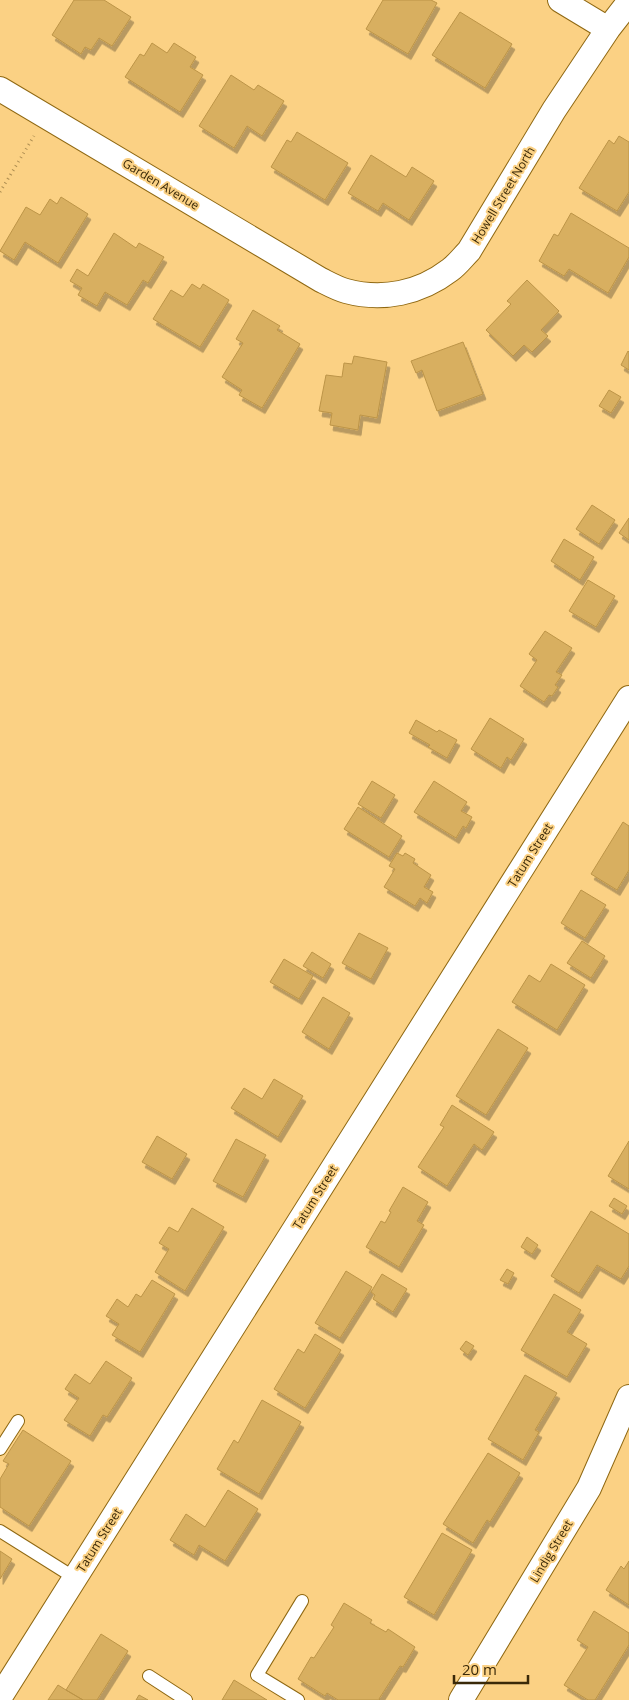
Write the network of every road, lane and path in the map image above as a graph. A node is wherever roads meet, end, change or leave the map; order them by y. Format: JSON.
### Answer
{"nodes":[{"id":1,"x":560,"y":0,"type":"edge"},
{"id":2,"x":629,"y":2,"type":"edge"},
{"id":3,"x":608,"y":29,"type":"junction"},
{"id":4,"x":0,"y":89,"type":"edge"},
{"id":5,"x":46,"y":116,"type":"junction"},
{"id":6,"x":0,"y":192,"type":"edge"},
{"id":7,"x":321,"y":280,"type":"joint"},
{"id":8,"x":629,"y":698,"type":"edge"},
{"id":9,"x":629,"y":1397,"type":"edge"},
{"id":10,"x":18,"y":1420,"type":"dead end"},
{"id":11,"x":0,"y":1449,"type":"edge"},
{"id":12,"x":0,"y":1531,"type":"edge"},
{"id":13,"x":75,"y":1578,"type":"junction"},
{"id":14,"x":302,"y":1602,"type":"dead end"},
{"id":15,"x":149,"y":1676,"type":"dead end"},
{"id":16,"x":0,"y":1697,"type":"edge"},
{"id":17,"x":186,"y":1700,"type":"edge"},
{"id":18,"x":298,"y":1700,"type":"edge"},
{"id":19,"x":461,"y":1700,"type":"edge"}],
"edges":[{"from":1,"to":3,"type":"street"},
{"from":2,"to":3,"type":"street","name":"Howell Street North"},
{"from":3,"to":7,"type":"street","name":"Howell Street North"},
{"from":4,"to":5,"type":"street","name":"Garden Avenue"},
{"from":5,"to":6,"type":"path"},
{"from":5,"to":7,"type":"street","name":"Garden Avenue"},
{"from":8,"to":13,"type":"street","name":"Tatum Street"},
{"from":9,"to":19,"type":"street","name":"Lindig Street"},
{"from":10,"to":11,"type":"lane"},
{"from":12,"to":13,"type":"lane"},
{"from":13,"to":16,"type":"street","name":"Tatum Street"},
{"from":14,"to":18,"type":"lane"},
{"from":15,"to":17,"type":"lane"}]}
